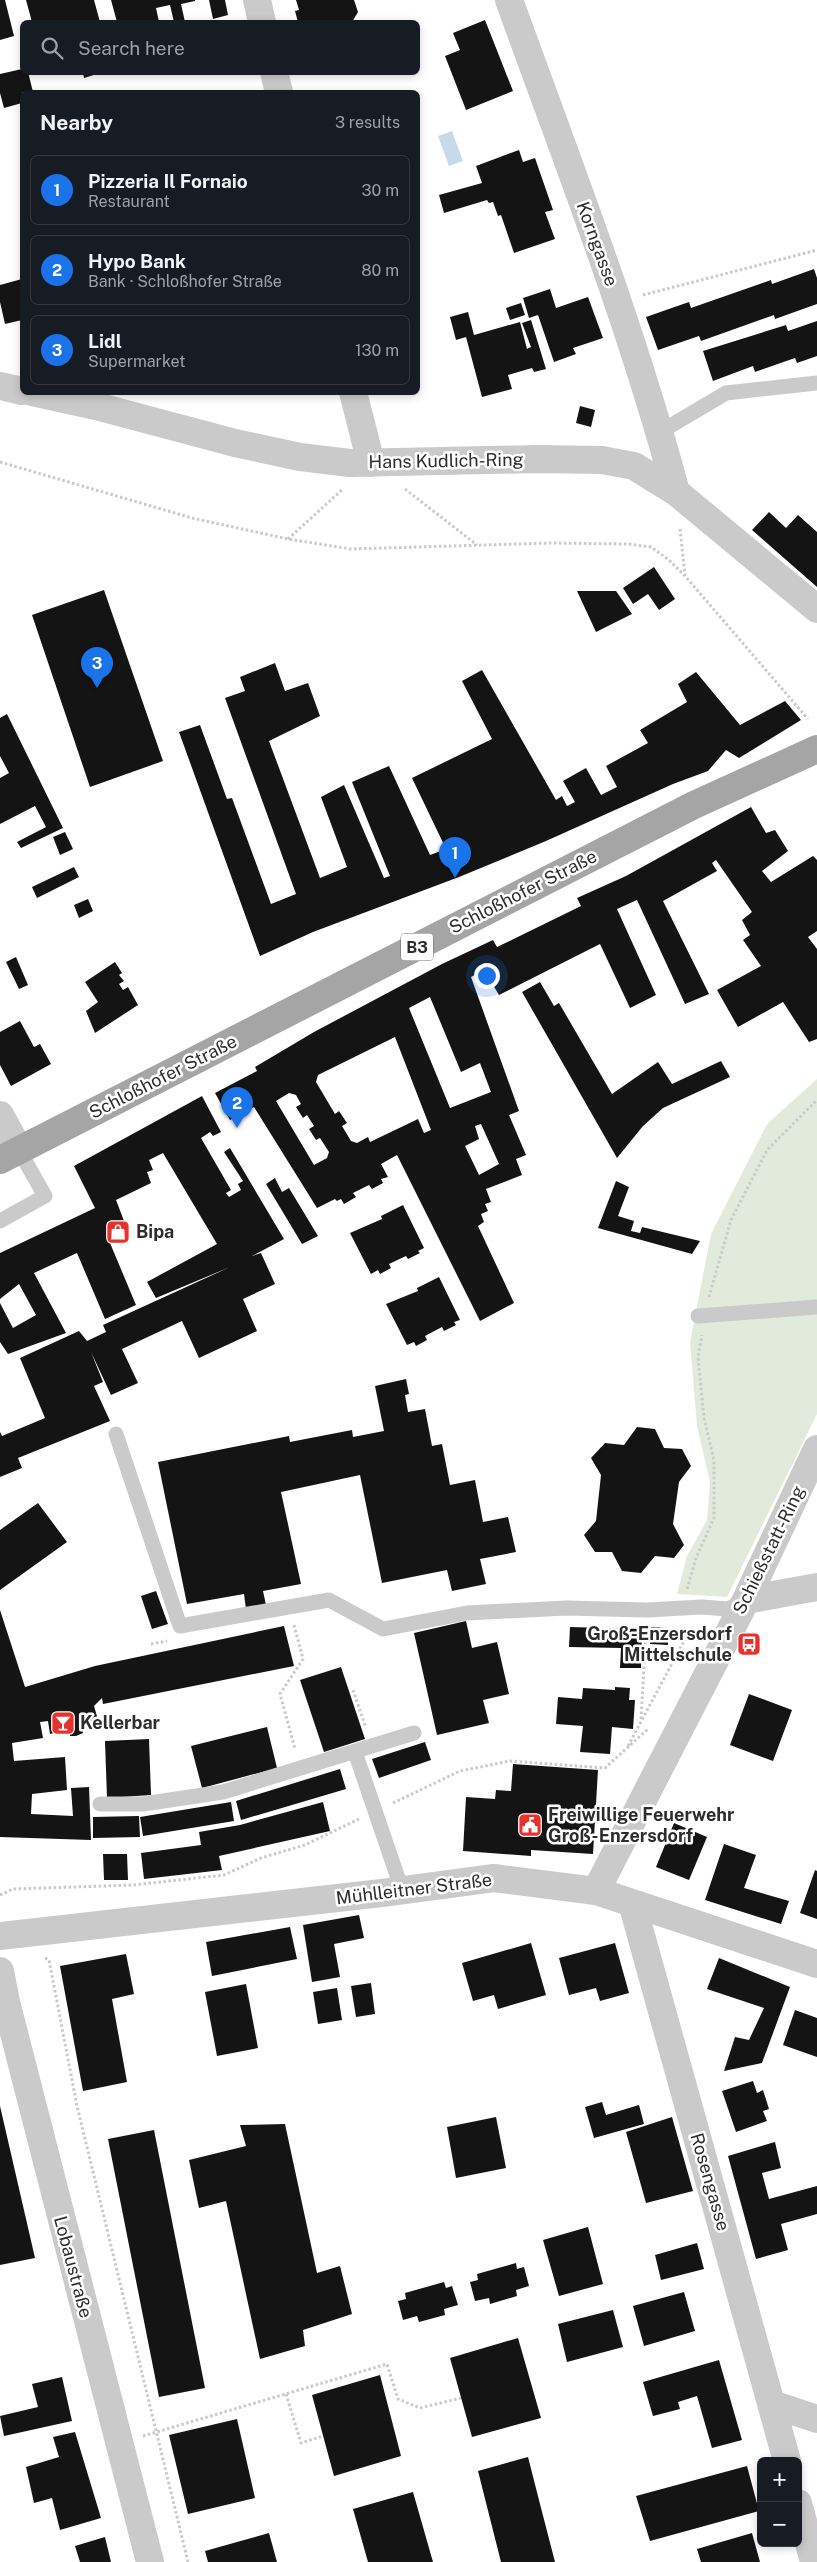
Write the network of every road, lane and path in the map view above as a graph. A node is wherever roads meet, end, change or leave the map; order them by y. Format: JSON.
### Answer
{"nodes":[{"id":1,"x":257,"y":0,"type":"edge"},
{"id":2,"x":509,"y":0,"type":"edge"},
{"id":3,"x":262,"y":20,"type":"edge"},
{"id":4,"x":275,"y":75,"type":"edge"},
{"id":5,"x":278,"y":90,"type":"edge"},
{"id":6,"x":817,"y":250,"type":"edge"},
{"id":7,"x":618,"y":302,"type":"junction"},
{"id":8,"x":817,"y":383,"type":"edge"},
{"id":9,"x":0,"y":386,"type":"edge"},
{"id":10,"x":20,"y":390,"type":"edge"},
{"id":11,"x":46,"y":395,"type":"edge"},
{"id":12,"x":354,"y":395,"type":"edge"},
{"id":13,"x":660,"y":432,"type":"junction"},
{"id":14,"x":0,"y":462,"type":"edge"},
{"id":15,"x":371,"y":463,"type":"junction"},
{"id":16,"x":676,"y":492,"type":"junction"},
{"id":17,"x":288,"y":539,"type":"junction"},
{"id":18,"x":478,"y":546,"type":"junction"},
{"id":19,"x":685,"y":576,"type":"junction"},
{"id":20,"x":817,"y":609,"type":"edge"},
{"id":21,"x":808,"y":719,"type":"dead end"},
{"id":22,"x":817,"y":749,"type":"edge"},
{"id":23,"x":817,"y":1100,"type":"edge"},
{"id":24,"x":0,"y":1115,"type":"edge"},
{"id":25,"x":9,"y":1155,"type":"edge"},
{"id":26,"x":0,"y":1221,"type":"edge"},
{"id":27,"x":817,"y":1307,"type":"edge"},
{"id":28,"x":702,"y":1316,"type":"junction"},
{"id":29,"x":116,"y":1434,"type":"dead end"},
{"id":30,"x":817,"y":1449,"type":"edge"},
{"id":31,"x":817,"y":1586,"type":"edge"},
{"id":32,"x":746,"y":1600,"type":"junction"},
{"id":33,"x":702,"y":1607,"type":"junction"},
{"id":34,"x":682,"y":1608,"type":"junction"},
{"id":35,"x":647,"y":1610,"type":"junction"},
{"id":36,"x":292,"y":1619,"type":"dead end"},
{"id":37,"x":170,"y":1641,"type":"dead end"},
{"id":38,"x":150,"y":1644,"type":"dead end"},
{"id":39,"x":353,"y":1690,"type":"dead end"},
{"id":40,"x":641,"y":1722,"type":"junction"},
{"id":41,"x":654,"y":1724,"type":"dead end"},
{"id":42,"x":414,"y":1733,"type":"dead end"},
{"id":43,"x":372,"y":1746,"type":"junction"},
{"id":44,"x":626,"y":1748,"type":"junction"},
{"id":45,"x":355,"y":1752,"type":"junction"},
{"id":46,"x":301,"y":1768,"type":"junction"},
{"id":47,"x":100,"y":1804,"type":"dead end"},
{"id":48,"x":375,"y":1811,"type":"junction"},
{"id":49,"x":402,"y":1890,"type":"junction"},
{"id":50,"x":596,"y":1890,"type":"junction"},
{"id":51,"x":0,"y":1895,"type":"edge"},
{"id":52,"x":632,"y":1903,"type":"junction"},
{"id":53,"x":11,"y":1935,"type":"edge"},
{"id":54,"x":817,"y":1964,"type":"edge"},
{"id":55,"x":0,"y":1970,"type":"edge"},
{"id":56,"x":286,"y":2394,"type":"junction"},
{"id":57,"x":461,"y":2398,"type":"dead end"},
{"id":58,"x":772,"y":2404,"type":"junction"},
{"id":59,"x":817,"y":2419,"type":"edge"},
{"id":60,"x":156,"y":2432,"type":"junction"},
{"id":61,"x":323,"y":2436,"type":"dead end"},
{"id":62,"x":120,"y":2444,"type":"junction"},
{"id":63,"x":786,"y":2457,"type":"edge"},
{"id":64,"x":802,"y":2518,"type":"edge"},
{"id":65,"x":150,"y":2562,"type":"edge"},
{"id":66,"x":188,"y":2562,"type":"edge"},
{"id":67,"x":814,"y":2562,"type":"edge"}],
"edges":[{"from":1,"to":3,"type":"street"},
{"from":2,"to":7,"type":"street","name":"Korngasse"},
{"from":4,"to":5,"type":"street"},
{"from":6,"to":7,"type":"path"},
{"from":7,"to":13,"type":"street","name":"Korngasse"},
{"from":8,"to":13,"type":"lane"},
{"from":9,"to":10,"type":"street"},
{"from":11,"to":15,"type":"street","name":"Hans Kudlich-Ring"},
{"from":12,"to":15,"type":"street"},
{"from":13,"to":16,"type":"street","name":"Korngasse"},
{"from":14,"to":17,"type":"path"},
{"from":15,"to":16,"type":"street","name":"Hans Kudlich-Ring"},
{"from":15,"to":17,"type":"path"},
{"from":15,"to":18,"type":"path"},
{"from":16,"to":19,"type":"path"},
{"from":16,"to":20,"type":"street","name":"Hans Kudlich-Ring"},
{"from":17,"to":18,"type":"path"},
{"from":18,"to":19,"type":"path"},
{"from":19,"to":21,"type":"path"},
{"from":22,"to":25,"type":"main road","name":"Schloßhofer Straße","number":"B3"},
{"from":23,"to":28,"type":"path"},
{"from":24,"to":25,"type":"street"},
{"from":25,"to":26,"type":"lane"},
{"from":27,"to":28,"type":"lane"},
{"from":28,"to":34,"type":"path"},
{"from":29,"to":35,"type":"lane"},
{"from":30,"to":32,"type":"street","name":"Schießstatt-Ring"},
{"from":31,"to":32,"type":"street"},
{"from":32,"to":33,"type":"lane"},
{"from":32,"to":50,"type":"street","name":"Schießstatt-Ring"},
{"from":33,"to":34,"type":"lane"},
{"from":33,"to":40,"type":"path"},
{"from":34,"to":35,"type":"lane"},
{"from":35,"to":40,"type":"path"},
{"from":36,"to":46,"type":"path"},
{"from":37,"to":38,"type":"path"},
{"from":39,"to":43,"type":"path"},
{"from":40,"to":44,"type":"path"},
{"from":41,"to":44,"type":"path"},
{"from":42,"to":43,"type":"lane"},
{"from":43,"to":45,"type":"lane"},
{"from":44,"to":48,"type":"path"},
{"from":45,"to":46,"type":"lane"},
{"from":45,"to":48,"type":"lane"},
{"from":46,"to":47,"type":"lane"},
{"from":48,"to":49,"type":"lane"},
{"from":48,"to":51,"type":"path"},
{"from":49,"to":50,"type":"street","name":"Mühlleitner Straße"},
{"from":49,"to":53,"type":"street","name":"Mühlleitner Straße"},
{"from":50,"to":52,"type":"street","name":"Mühlleitner Straße"},
{"from":52,"to":54,"type":"street","name":"Mühlleitner Straße"},
{"from":52,"to":58,"type":"street","name":"Rosengasse"},
{"from":53,"to":60,"type":"path"},
{"from":55,"to":62,"type":"street","name":"Lobaustraße"},
{"from":56,"to":57,"type":"path"},
{"from":56,"to":60,"type":"path"},
{"from":56,"to":61,"type":"path"},
{"from":58,"to":59,"type":"street"},
{"from":58,"to":63,"type":"street","name":"Rosengasse"},
{"from":60,"to":62,"type":"path"},
{"from":60,"to":66,"type":"path"},
{"from":62,"to":65,"type":"street","name":"Lobaustraße"},
{"from":64,"to":67,"type":"street"}]}
